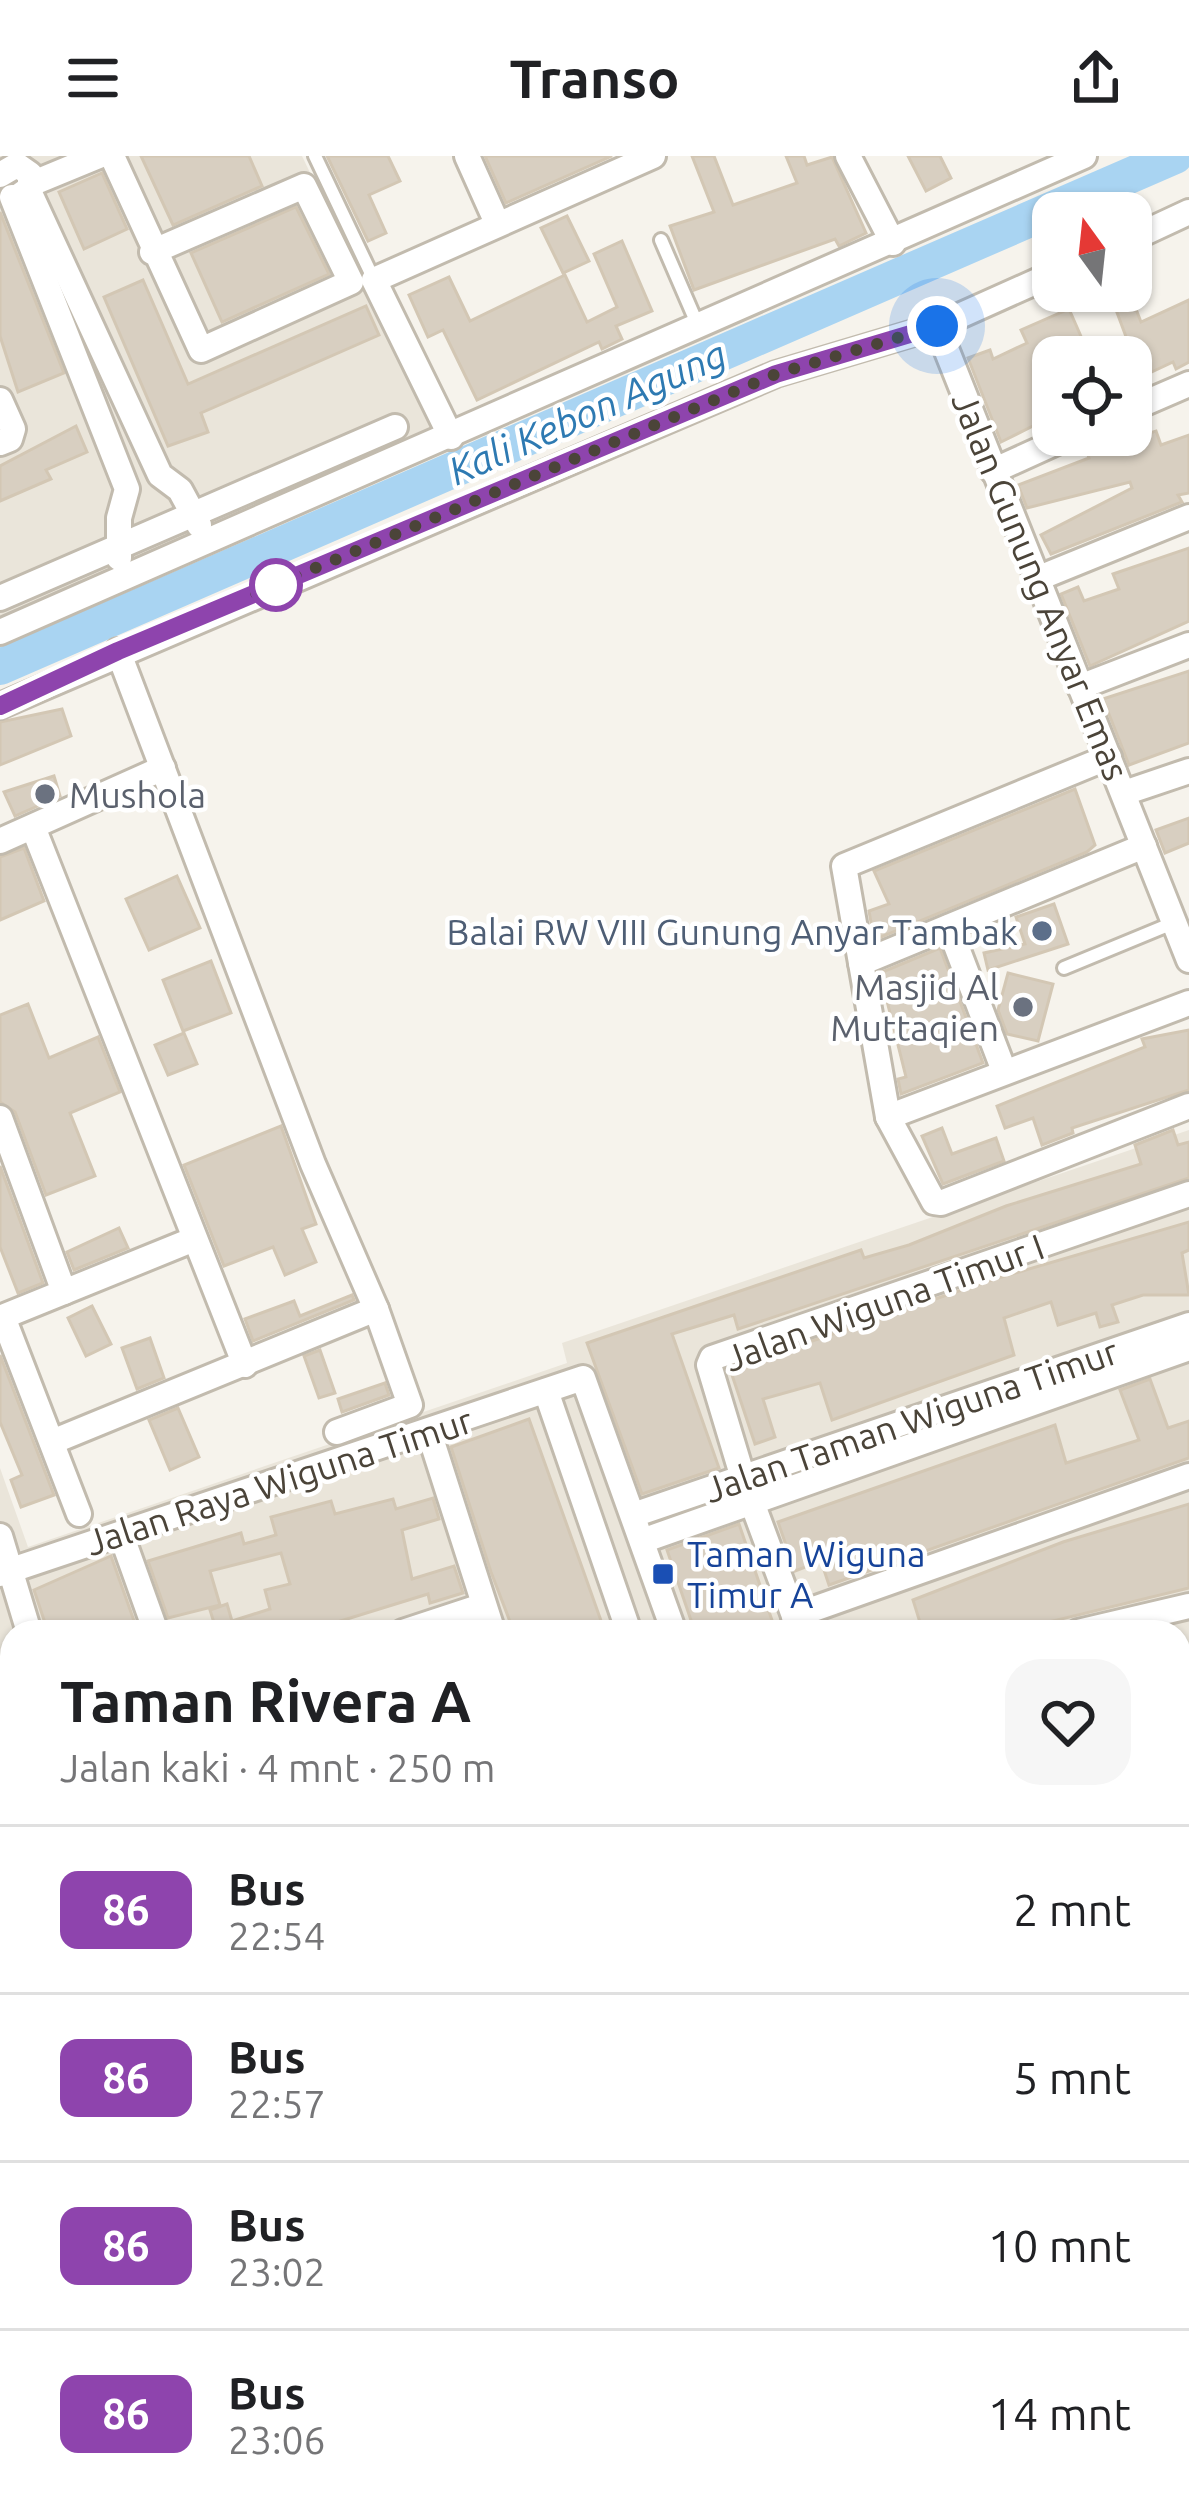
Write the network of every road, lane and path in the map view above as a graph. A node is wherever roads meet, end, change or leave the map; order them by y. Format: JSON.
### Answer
{"nodes":[{"id":1,"x":46,"y":156,"type":"edge"},
{"id":2,"x":99,"y":156,"type":"edge"},
{"id":3,"x":112,"y":156,"type":"edge"},
{"id":4,"x":315,"y":156,"type":"edge"},
{"id":5,"x":466,"y":156,"type":"edge"},
{"id":6,"x":653,"y":156,"type":"edge"},
{"id":7,"x":848,"y":156,"type":"edge"},
{"id":8,"x":1084,"y":156,"type":"edge"},
{"id":9,"x":10,"y":179,"type":"edge"},
{"id":10,"x":1189,"y":212,"type":"edge"},
{"id":11,"x":497,"y":224,"type":"junction"},
{"id":12,"x":1152,"y":229,"type":"edge"},
{"id":13,"x":661,"y":240,"type":"dead end"},
{"id":14,"x":893,"y":243,"type":"junction"},
{"id":15,"x":152,"y":252,"type":"junction"},
{"id":16,"x":374,"y":280,"type":"junction"},
{"id":17,"x":1032,"y":283,"type":"edge"},
{"id":18,"x":937,"y":326,"type":"junction"},
{"id":19,"x":700,"y":329,"type":"junction"},
{"id":20,"x":1189,"y":384,"type":"edge"},
{"id":21,"x":0,"y":400,"type":"edge"},
{"id":22,"x":1152,"y":400,"type":"edge"},
{"id":23,"x":395,"y":427,"type":"dead end"},
{"id":24,"x":450,"y":435,"type":"junction"},
{"id":25,"x":0,"y":443,"type":"edge"},
{"id":26,"x":1032,"y":453,"type":"edge"},
{"id":27,"x":993,"y":471,"type":"junction"},
{"id":28,"x":160,"y":475,"type":"junction"},
{"id":29,"x":128,"y":489,"type":"junction"},
{"id":30,"x":194,"y":514,"type":"junction"},
{"id":31,"x":1189,"y":517,"type":"edge"},
{"id":32,"x":208,"y":543,"type":"junction"},
{"id":33,"x":117,"y":547,"type":"junction"},
{"id":34,"x":124,"y":578,"type":"junction"},
{"id":35,"x":1039,"y":578,"type":"junction"},
{"id":36,"x":0,"y":598,"type":"edge"},
{"id":37,"x":0,"y":632,"type":"edge"},
{"id":38,"x":1189,"y":645,"type":"edge"},
{"id":39,"x":118,"y":651,"type":"junction"},
{"id":40,"x":1080,"y":687,"type":"junction"},
{"id":41,"x":0,"y":706,"type":"edge"},
{"id":42,"x":1109,"y":757,"type":"junction"},
{"id":43,"x":163,"y":769,"type":"junction"},
{"id":44,"x":1189,"y":771,"type":"edge"},
{"id":45,"x":1124,"y":794,"type":"junction"},
{"id":46,"x":33,"y":826,"type":"junction"},
{"id":47,"x":0,"y":841,"type":"edge"},
{"id":48,"x":1144,"y":846,"type":"junction"},
{"id":49,"x":1174,"y":923,"type":"junction"},
{"id":50,"x":949,"y":927,"type":"junction"},
{"id":51,"x":1189,"y":960,"type":"edge"},
{"id":52,"x":861,"y":963,"type":"junction"},
{"id":53,"x":1064,"y":968,"type":"dead end"},
{"id":54,"x":1189,"y":1003,"type":"edge"},
{"id":55,"x":1004,"y":1072,"type":"junction"},
{"id":56,"x":1189,"y":1106,"type":"edge"},
{"id":57,"x":888,"y":1117,"type":"junction"},
{"id":58,"x":0,"y":1118,"type":"edge"},
{"id":59,"x":1189,"y":1194,"type":"edge"},
{"id":60,"x":192,"y":1240,"type":"junction"},
{"id":61,"x":64,"y":1292,"type":"junction"},
{"id":62,"x":376,"y":1309,"type":"junction"},
{"id":63,"x":2,"y":1317,"type":"edge"},
{"id":64,"x":1189,"y":1325,"type":"edge"},
{"id":65,"x":1189,"y":1348,"type":"edge"},
{"id":66,"x":245,"y":1365,"type":"junction"},
{"id":67,"x":1052,"y":1383,"type":"junction"},
{"id":68,"x":546,"y":1391,"type":"junction"},
{"id":69,"x":337,"y":1432,"type":"dead end"},
{"id":70,"x":429,"y":1432,"type":"junction"},
{"id":71,"x":52,"y":1442,"type":"junction"},
{"id":72,"x":1189,"y":1476,"type":"edge"},
{"id":73,"x":742,"y":1478,"type":"junction"},
{"id":74,"x":752,"y":1503,"type":"junction"},
{"id":75,"x":79,"y":1514,"type":"dead end"},
{"id":76,"x":633,"y":1515,"type":"junction"},
{"id":77,"x":121,"y":1534,"type":"junction"},
{"id":78,"x":0,"y":1537,"type":"edge"},
{"id":79,"x":642,"y":1541,"type":"junction"},
{"id":80,"x":6,"y":1572,"type":"edge"},
{"id":81,"x":1189,"y":1606,"type":"edge"},
{"id":82,"x":24,"y":1620,"type":"edge"},
{"id":83,"x":152,"y":1620,"type":"edge"},
{"id":84,"x":485,"y":1620,"type":"edge"},
{"id":85,"x":625,"y":1620,"type":"edge"},
{"id":86,"x":670,"y":1620,"type":"edge"},
{"id":87,"x":796,"y":1620,"type":"edge"},
{"id":88,"x":808,"y":1620,"type":"edge"},
{"id":89,"x":1129,"y":1620,"type":"edge"}],
"edges":[{"from":1,"to":9,"type":"street"},
{"from":2,"to":9,"type":"street"},
{"from":3,"to":15,"type":"street"},
{"from":4,"to":16,"type":"lane"},
{"from":5,"to":11,"type":"street"},
{"from":6,"to":11,"type":"street"},
{"from":7,"to":14,"type":"street"},
{"from":8,"to":14,"type":"street"},
{"from":9,"to":28,"type":"street"},
{"from":9,"to":29,"type":"street"},
{"from":10,"to":12,"type":"street"},
{"from":11,"to":16,"type":"street"},
{"from":13,"to":19,"type":"lane"},
{"from":14,"to":19,"type":"street"},
{"from":15,"to":15,"type":"street"},
{"from":16,"to":24,"type":"street"},
{"from":17,"to":18,"type":"street"},
{"from":18,"to":27,"type":"street","name":"Jalan Gunung Anyar Emas"},
{"from":18,"to":39,"type":"street"},
{"from":19,"to":24,"type":"street"},
{"from":20,"to":22,"type":"street"},
{"from":21,"to":25,"type":"street"},
{"from":23,"to":30,"type":"street"},
{"from":24,"to":32,"type":"street"},
{"from":26,"to":27,"type":"street"},
{"from":27,"to":35,"type":"street","name":"Jalan Gunung Anyar Emas"},
{"from":28,"to":29,"type":"street"},
{"from":28,"to":30,"type":"street"},
{"from":29,"to":33,"type":"street"},
{"from":30,"to":32,"type":"street"},
{"from":30,"to":33,"type":"street"},
{"from":31,"to":35,"type":"street"},
{"from":32,"to":34,"type":"street"},
{"from":33,"to":34,"type":"street"},
{"from":33,"to":36,"type":"street"},
{"from":34,"to":37,"type":"street"},
{"from":35,"to":40,"type":"street","name":"Jalan Gunung Anyar Emas"},
{"from":38,"to":40,"type":"street"},
{"from":39,"to":41,"type":"street"},
{"from":39,"to":43,"type":"street"},
{"from":40,"to":42,"type":"street","name":"Jalan Gunung Anyar Emas"},
{"from":42,"to":45,"type":"street","name":"Jalan Gunung Anyar Emas"},
{"from":42,"to":52,"type":"street"},
{"from":43,"to":46,"type":"street"},
{"from":43,"to":62,"type":"street"},
{"from":44,"to":45,"type":"street"},
{"from":45,"to":48,"type":"street","name":"Jalan Gunung Anyar Emas"},
{"from":46,"to":47,"type":"street"},
{"from":46,"to":60,"type":"street"},
{"from":48,"to":49,"type":"street","name":"Jalan Gunung Anyar Emas"},
{"from":48,"to":50,"type":"street"},
{"from":49,"to":51,"type":"street","name":"Jalan Gunung Anyar Emas"},
{"from":49,"to":53,"type":"lane"},
{"from":50,"to":52,"type":"street"},
{"from":50,"to":55,"type":"street"},
{"from":52,"to":57,"type":"street"},
{"from":54,"to":55,"type":"street"},
{"from":55,"to":57,"type":"street"},
{"from":56,"to":57,"type":"street"},
{"from":58,"to":61,"type":"street"},
{"from":59,"to":73,"type":"street","name":"Jalan Wiguna Timur I"},
{"from":60,"to":61,"type":"street"},
{"from":60,"to":66,"type":"street"},
{"from":61,"to":63,"type":"street"},
{"from":62,"to":66,"type":"street"},
{"from":62,"to":69,"type":"street"},
{"from":63,"to":71,"type":"street"},
{"from":64,"to":67,"type":"street","name":"Jalan Taman Wiguna Timur"},
{"from":65,"to":67,"type":"street","name":"Jalan Taman Wiguna Timur"},
{"from":66,"to":71,"type":"street"},
{"from":67,"to":73,"type":"street","name":"Jalan Taman Wiguna Timur"},
{"from":67,"to":74,"type":"street","name":"Jalan Taman Wiguna Timur"},
{"from":68,"to":70,"type":"street","name":"Jalan Raya Wiguna Timur"},
{"from":68,"to":76,"type":"street","name":"Jalan Raya Wiguna Timur"},
{"from":68,"to":85,"type":"street"},
{"from":70,"to":77,"type":"street","name":"Jalan Raya Wiguna Timur"},
{"from":70,"to":84,"type":"street"},
{"from":71,"to":75,"type":"street"},
{"from":72,"to":88,"type":"street"},
{"from":73,"to":74,"type":"street","name":"Jalan Wiguna Timur I"},
{"from":73,"to":76,"type":"street","name":"Jalan Taman Wiguna Timur"},
{"from":74,"to":79,"type":"street","name":"Jalan Taman Wiguna Timur"},
{"from":74,"to":87,"type":"street","name":"Jalan Wiguna Timur I"},
{"from":76,"to":79,"type":"street","name":"Jalan Raya Wiguna Timur"},
{"from":77,"to":80,"type":"street","name":"Jalan Raya Wiguna Timur"},
{"from":77,"to":83,"type":"street"},
{"from":78,"to":80,"type":"street"},
{"from":79,"to":86,"type":"street","name":"Jalan Raya Wiguna Timur"},
{"from":80,"to":82,"type":"street"},
{"from":81,"to":89,"type":"street"}]}
